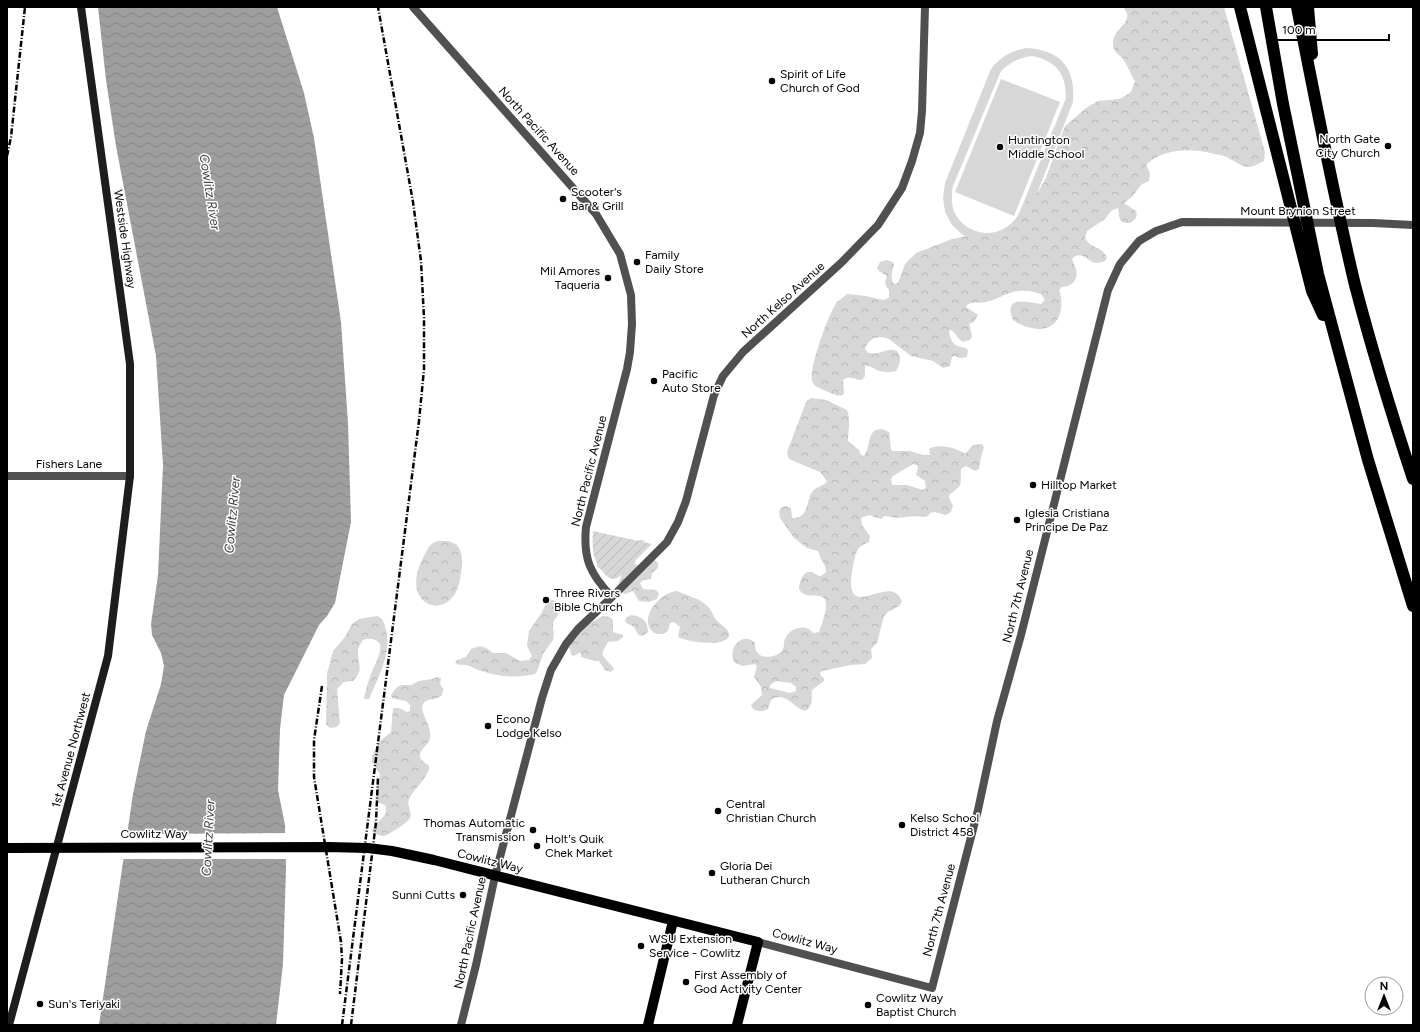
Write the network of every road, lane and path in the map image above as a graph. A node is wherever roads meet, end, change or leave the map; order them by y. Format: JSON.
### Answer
{"nodes":[{"id":1,"x":81,"y":7,"type":"edge"},
{"id":2,"x":413,"y":7,"type":"edge"},
{"id":3,"x":925,"y":7,"type":"edge"},
{"id":4,"x":1240,"y":7,"type":"edge"},
{"id":5,"x":1266,"y":7,"type":"edge"},
{"id":6,"x":1297,"y":7,"type":"edge"},
{"id":7,"x":1308,"y":7,"type":"edge"},
{"id":8,"x":1314,"y":97,"type":"junction"},
{"id":9,"x":1182,"y":222,"type":"joint"},
{"id":10,"x":1413,"y":225,"type":"edge"},
{"id":11,"x":1338,"y":348,"type":"junction"},
{"id":12,"x":7,"y":476,"type":"edge"},
{"id":13,"x":130,"y":476,"type":"junction"},
{"id":14,"x":1413,"y":479,"type":"edge"},
{"id":15,"x":612,"y":597,"type":"junction"},
{"id":16,"x":1413,"y":606,"type":"edge"},
{"id":17,"x":7,"y":848,"type":"edge"},
{"id":18,"x":495,"y":876,"type":"junction"},
{"id":19,"x":673,"y":921,"type":"junction"},
{"id":20,"x":758,"y":942,"type":"junction"},
{"id":21,"x":932,"y":988,"type":"joint"},
{"id":22,"x":9,"y":1025,"type":"edge"},
{"id":23,"x":461,"y":1025,"type":"edge"},
{"id":24,"x":648,"y":1025,"type":"edge"},
{"id":25,"x":738,"y":1025,"type":"edge"}],
"edges":[{"from":1,"to":13,"type":"main road","name":"Westside Highway"},
{"from":2,"to":15,"type":"street","name":"North Pacific Avenue"},
{"from":3,"to":15,"type":"street","name":"North Kelso Avenue"},
{"from":4,"to":11,"type":"highway"},
{"from":5,"to":11,"type":"highway"},
{"from":6,"to":8,"type":"highway"},
{"from":7,"to":8,"type":"highway"},
{"from":8,"to":14,"type":"highway"},
{"from":9,"to":10,"type":"street","name":"Mount Brynion Street"},
{"from":9,"to":21,"type":"street","name":"North 7th Avenue"},
{"from":11,"to":16,"type":"highway"},
{"from":12,"to":13,"type":"street","name":"Fishers Lane"},
{"from":13,"to":22,"type":"main road","name":"1st Avenue Northwest"},
{"from":15,"to":18,"type":"street","name":"North Pacific Avenue"},
{"from":17,"to":18,"type":"main road","name":"Cowlitz Way"},
{"from":18,"to":19,"type":"main road","name":"Cowlitz Way"},
{"from":18,"to":23,"type":"street","name":"North Pacific Avenue"},
{"from":19,"to":20,"type":"main road","name":"Cowlitz Way"},
{"from":19,"to":24,"type":"main road"},
{"from":20,"to":21,"type":"street","name":"Cowlitz Way"},
{"from":20,"to":25,"type":"main road"}]}
